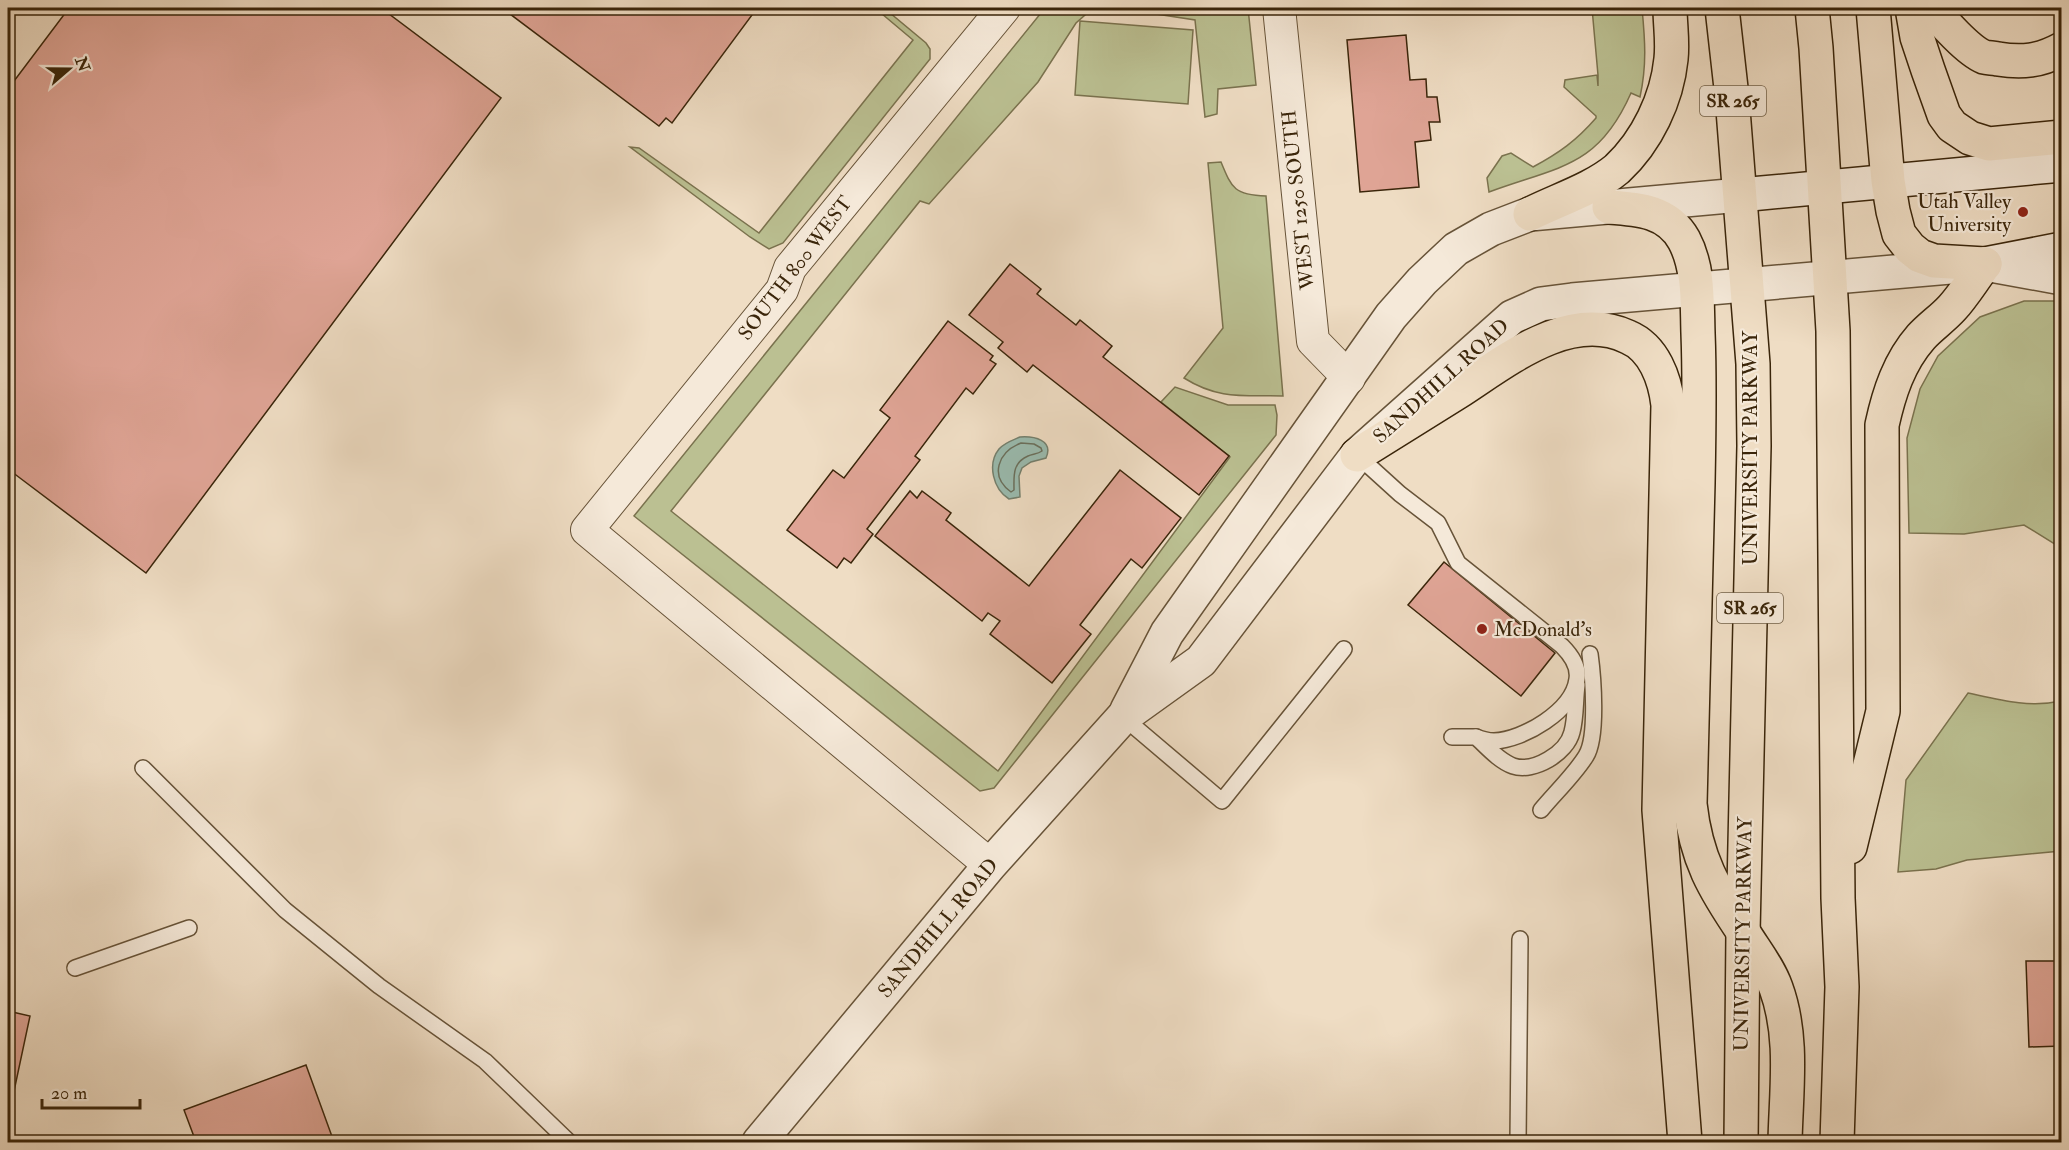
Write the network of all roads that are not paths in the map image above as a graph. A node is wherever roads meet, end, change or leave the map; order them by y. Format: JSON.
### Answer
{"nodes":[{"id":1,"x":1004,"y":8,"type":"edge"},
{"id":2,"x":1279,"y":8,"type":"edge"},
{"id":3,"x":1670,"y":8,"type":"edge"},
{"id":4,"x":1722,"y":8,"type":"edge"},
{"id":5,"x":1812,"y":8,"type":"edge"},
{"id":6,"x":1873,"y":8,"type":"edge"},
{"id":7,"x":1912,"y":8,"type":"edge"},
{"id":8,"x":1933,"y":8,"type":"edge"},
{"id":9,"x":2061,"y":49,"type":"edge"},
{"id":10,"x":2061,"y":137,"type":"edge"},
{"id":11,"x":2061,"y":165,"type":"edge"},
{"id":12,"x":1888,"y":181,"type":"junction"},
{"id":13,"x":1825,"y":186,"type":"junction"},
{"id":14,"x":1740,"y":195,"type":"junction"},
{"id":15,"x":1610,"y":207,"type":"junction"},
{"id":16,"x":1530,"y":214,"type":"junction"},
{"id":17,"x":2061,"y":249,"type":"edge"},
{"id":18,"x":1985,"y":264,"type":"junction"},
{"id":19,"x":1830,"y":277,"type":"junction"},
{"id":20,"x":2061,"y":278,"type":"edge"},
{"id":21,"x":1747,"y":284,"type":"junction"},
{"id":22,"x":1696,"y":289,"type":"junction"},
{"id":23,"x":1349,"y":378,"type":"junction"},
{"id":24,"x":1357,"y":455,"type":"junction"},
{"id":25,"x":1344,"y":649,"type":"dead end"},
{"id":26,"x":1590,"y":654,"type":"dead end"},
{"id":27,"x":1577,"y":680,"type":"junction"},
{"id":28,"x":1123,"y":717,"type":"junction"},
{"id":29,"x":1452,"y":737,"type":"dead end"},
{"id":30,"x":1476,"y":737,"type":"junction"},
{"id":31,"x":143,"y":768,"type":"dead end"},
{"id":32,"x":1541,"y":810,"type":"dead end"},
{"id":33,"x":990,"y":865,"type":"junction"},
{"id":34,"x":1838,"y":898,"type":"junction"},
{"id":35,"x":189,"y":928,"type":"dead end"},
{"id":36,"x":1743,"y":932,"type":"junction"},
{"id":37,"x":1520,"y":939,"type":"dead end"},
{"id":38,"x":75,"y":968,"type":"dead end"},
{"id":39,"x":569,"y":1143,"type":"edge"},
{"id":40,"x":759,"y":1143,"type":"edge"},
{"id":41,"x":1518,"y":1143,"type":"edge"},
{"id":42,"x":1685,"y":1143,"type":"edge"},
{"id":43,"x":1741,"y":1143,"type":"edge"},
{"id":44,"x":1785,"y":1143,"type":"edge"},
{"id":45,"x":1837,"y":1143,"type":"edge"}],
"edges":[{"from":1,"to":33,"type":"street","name":"SOUTH 800 WEST"},
{"from":2,"to":23,"type":"street","name":"WEST 1250 SOUTH"},
{"from":3,"to":16,"type":"main road"},
{"from":4,"to":14,"type":"main road","name":"UNIVERSITY PARKWAY","number":"SR 265"},
{"from":5,"to":13,"type":"main road"},
{"from":6,"to":12,"type":"main road"},
{"from":7,"to":10,"type":"main road"},
{"from":8,"to":9,"type":"main road"},
{"from":11,"to":12,"type":"street","name":"SANDHILL ROAD"},
{"from":12,"to":13,"type":"street","name":"SANDHILL ROAD"},
{"from":12,"to":18,"type":"main road"},
{"from":13,"to":14,"type":"street","name":"SANDHILL ROAD"},
{"from":13,"to":19,"type":"main road"},
{"from":14,"to":15,"type":"street","name":"SANDHILL ROAD"},
{"from":14,"to":21,"type":"main road","name":"UNIVERSITY PARKWAY","number":"SR 265"},
{"from":15,"to":16,"type":"street","name":"SANDHILL ROAD"},
{"from":15,"to":22,"type":"main road"},
{"from":16,"to":23,"type":"street","name":"SANDHILL ROAD"},
{"from":17,"to":18,"type":"street"},
{"from":18,"to":19,"type":"street","name":"SANDHILL ROAD"},
{"from":18,"to":20,"type":"street"},
{"from":18,"to":34,"type":"main road"},
{"from":19,"to":21,"type":"street","name":"SANDHILL ROAD"},
{"from":19,"to":34,"type":"main road"},
{"from":21,"to":22,"type":"street","name":"SANDHILL ROAD"},
{"from":21,"to":36,"type":"main road","name":"UNIVERSITY PARKWAY","number":"SR 265"},
{"from":22,"to":24,"type":"street","name":"SANDHILL ROAD"},
{"from":22,"to":36,"type":"main road"},
{"from":23,"to":28,"type":"street","name":"SANDHILL ROAD"},
{"from":24,"to":27,"type":"lane"},
{"from":24,"to":28,"type":"street","name":"SANDHILL ROAD"},
{"from":24,"to":42,"type":"main road"},
{"from":25,"to":28,"type":"lane"},
{"from":26,"to":32,"type":"lane"},
{"from":27,"to":30,"type":"lane"},
{"from":27,"to":30,"type":"lane"},
{"from":28,"to":33,"type":"street","name":"SANDHILL ROAD"},
{"from":29,"to":30,"type":"lane"},
{"from":31,"to":39,"type":"lane"},
{"from":33,"to":40,"type":"street","name":"SANDHILL ROAD"},
{"from":34,"to":45,"type":"main road"},
{"from":35,"to":38,"type":"lane"},
{"from":36,"to":43,"type":"main road","name":"UNIVERSITY PARKWAY","number":"SR 265"},
{"from":36,"to":44,"type":"main road"},
{"from":37,"to":41,"type":"lane"}]}
